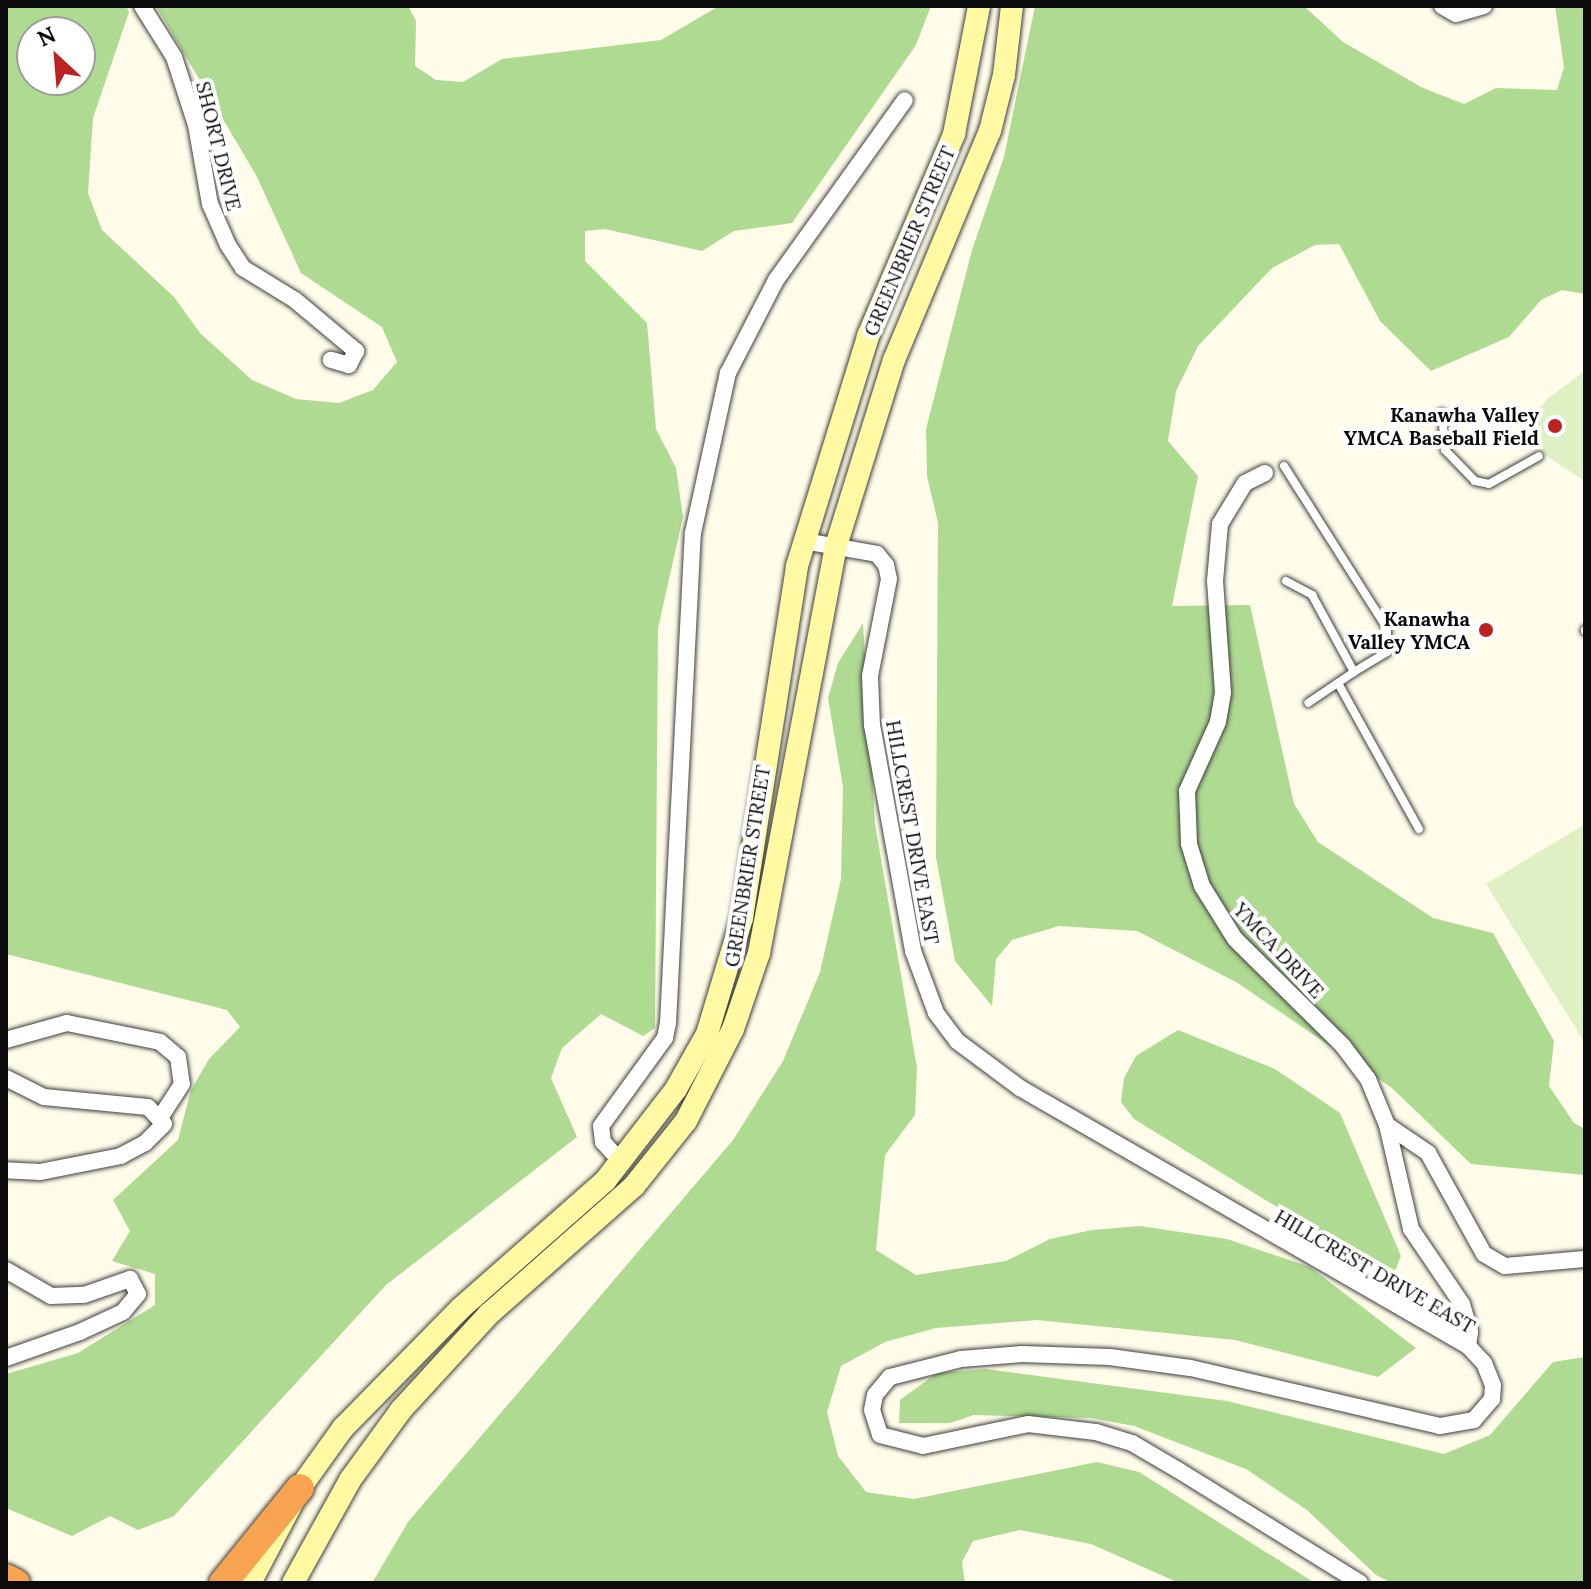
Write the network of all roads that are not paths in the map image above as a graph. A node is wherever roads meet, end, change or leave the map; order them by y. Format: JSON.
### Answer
{"nodes":[{"id":1,"x":142,"y":6,"type":"edge"},
{"id":2,"x":979,"y":6,"type":"edge"},
{"id":3,"x":1014,"y":6,"type":"edge"},
{"id":4,"x":1442,"y":6,"type":"edge"},
{"id":5,"x":1484,"y":6,"type":"edge"},
{"id":6,"x":905,"y":100,"type":"dead end"},
{"id":7,"x":331,"y":360,"type":"dead end"},
{"id":8,"x":1442,"y":413,"type":"dead end"},
{"id":9,"x":1539,"y":456,"type":"dead end"},
{"id":10,"x":1284,"y":466,"type":"dead end"},
{"id":11,"x":1265,"y":473,"type":"dead end"},
{"id":12,"x":804,"y":541,"type":"junction"},
{"id":13,"x":836,"y":546,"type":"junction"},
{"id":14,"x":1286,"y":581,"type":"dead end"},
{"id":15,"x":1354,"y":672,"type":"junction"},
{"id":16,"x":1338,"y":683,"type":"junction"},
{"id":17,"x":1308,"y":703,"type":"dead end"},
{"id":18,"x":1419,"y":829,"type":"dead end"},
{"id":19,"x":6,"y":1040,"type":"edge"},
{"id":20,"x":6,"y":1078,"type":"edge"},
{"id":21,"x":161,"y":1116,"type":"junction"},
{"id":22,"x":1387,"y":1125,"type":"junction"},
{"id":23,"x":621,"y":1162,"type":"junction"},
{"id":24,"x":6,"y":1170,"type":"edge"},
{"id":25,"x":1585,"y":1259,"type":"edge"},
{"id":26,"x":6,"y":1270,"type":"edge"},
{"id":27,"x":1468,"y":1346,"type":"junction"},
{"id":28,"x":6,"y":1358,"type":"edge"},
{"id":29,"x":300,"y":1488,"type":"junction"},
{"id":30,"x":6,"y":1581,"type":"edge"},
{"id":31,"x":16,"y":1583,"type":"edge"},
{"id":32,"x":223,"y":1583,"type":"edge"},
{"id":33,"x":250,"y":1583,"type":"edge"},
{"id":34,"x":293,"y":1583,"type":"edge"},
{"id":35,"x":1360,"y":1583,"type":"edge"}],
"edges":[{"from":1,"to":7,"type":"street","name":"SHORT DRIVE"},
{"from":2,"to":12,"type":"main road","name":"GREENBRIER STREET"},
{"from":3,"to":13,"type":"main road","name":"GREENBRIER STREET"},
{"from":4,"to":5,"type":"street"},
{"from":6,"to":23,"type":"street"},
{"from":8,"to":9,"type":"lane"},
{"from":10,"to":15,"type":"lane"},
{"from":11,"to":22,"type":"street","name":"YMCA DRIVE"},
{"from":12,"to":13,"type":"street","name":"HILLCREST DRIVE EAST"},
{"from":12,"to":23,"type":"main road","name":"GREENBRIER STREET"},
{"from":13,"to":27,"type":"street","name":"HILLCREST DRIVE EAST"},
{"from":13,"to":34,"type":"main road","name":"GREENBRIER STREET"},
{"from":14,"to":15,"type":"lane"},
{"from":15,"to":16,"type":"lane"},
{"from":16,"to":17,"type":"lane"},
{"from":16,"to":18,"type":"lane"},
{"from":19,"to":21,"type":"street"},
{"from":20,"to":21,"type":"street"},
{"from":21,"to":24,"type":"street"},
{"from":22,"to":25,"type":"street"},
{"from":22,"to":27,"type":"street","name":"YMCA DRIVE"},
{"from":23,"to":29,"type":"main road","name":"GREENBRIER STREET"},
{"from":26,"to":28,"type":"street"},
{"from":27,"to":35,"type":"street","name":"HILLCREST DRIVE EAST"},
{"from":29,"to":32,"type":"highway"},
{"from":29,"to":33,"type":"main road","name":"GREENBRIER STREET"},
{"from":30,"to":31,"type":"highway"}]}
